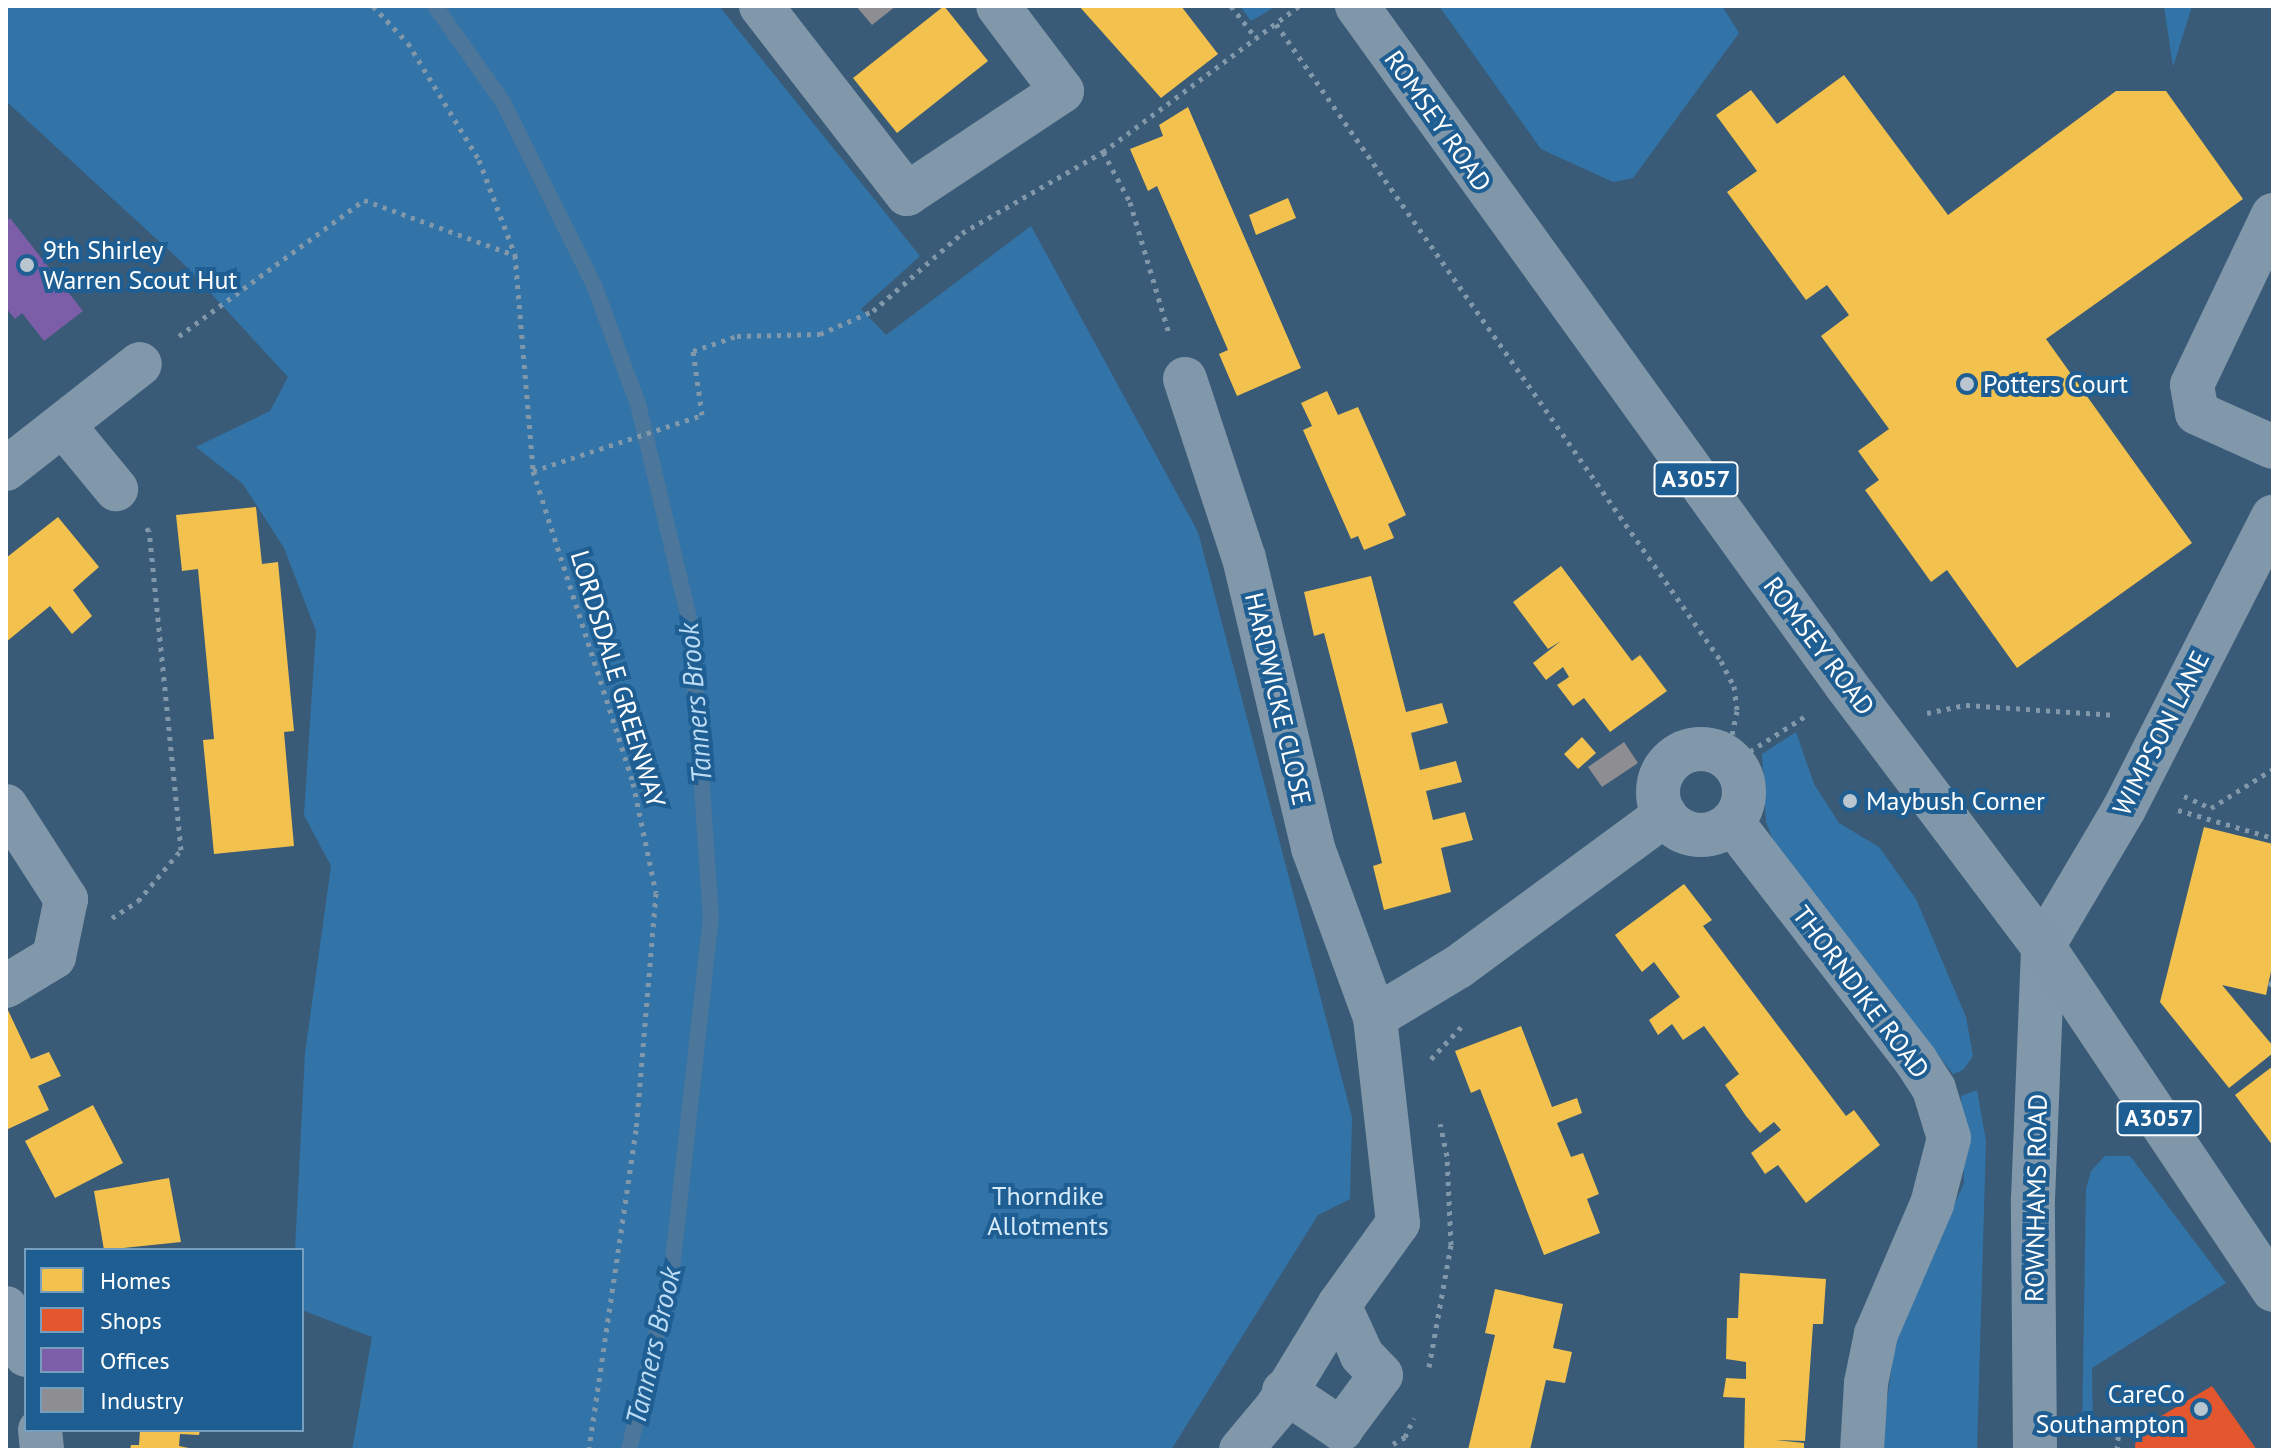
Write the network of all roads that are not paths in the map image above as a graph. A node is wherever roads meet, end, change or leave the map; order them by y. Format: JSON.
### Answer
{"nodes":[{"id":1,"x":761,"y":6,"type":"edge"},
{"id":2,"x":998,"y":6,"type":"edge"},
{"id":3,"x":1357,"y":6,"type":"edge"},
{"id":4,"x":2273,"y":215,"type":"edge"},
{"id":5,"x":140,"y":364,"type":"road end"},
{"id":6,"x":1185,"y":379,"type":"road end"},
{"id":7,"x":64,"y":426,"type":"junction"},
{"id":8,"x":2273,"y":447,"type":"edge"},
{"id":9,"x":6,"y":469,"type":"edge"},
{"id":10,"x":116,"y":489,"type":"road end"},
{"id":11,"x":2273,"y":517,"type":"edge"},
{"id":12,"x":6,"y":806,"type":"edge"},
{"id":13,"x":1665,"y":815,"type":"junction"},
{"id":14,"x":1732,"y":822,"type":"junction"},
{"id":15,"x":2043,"y":946,"type":"junction"},
{"id":16,"x":6,"y":986,"type":"edge"},
{"id":17,"x":1375,"y":1017,"type":"junction"},
{"id":18,"x":2273,"y":1290,"type":"edge"},
{"id":19,"x":1339,"y":1305,"type":"junction"},
{"id":20,"x":6,"y":1308,"type":"edge"},
{"id":21,"x":24,"y":1350,"type":"edge"},
{"id":22,"x":1284,"y":1391,"type":"junction"},
{"id":23,"x":1241,"y":1450,"type":"edge"},
{"id":24,"x":1862,"y":1450,"type":"edge"},
{"id":25,"x":2035,"y":1450,"type":"edge"}],
"edges":[{"from":1,"to":2,"type":"street"},
{"from":3,"to":15,"type":"main road","name":"ROMSEY ROAD","number":"A3057"},
{"from":4,"to":8,"type":"street"},
{"from":5,"to":7,"type":"street"},
{"from":6,"to":17,"type":"street","name":"HARDWICKE CLOSE"},
{"from":7,"to":9,"type":"street"},
{"from":7,"to":10,"type":"street"},
{"from":11,"to":15,"type":"street","name":"WIMPSON LANE"},
{"from":12,"to":16,"type":"street"},
{"from":13,"to":14,"type":"street"},
{"from":13,"to":14,"type":"street"},
{"from":13,"to":17,"type":"street"},
{"from":14,"to":24,"type":"street","name":"THORNDIKE ROAD"},
{"from":15,"to":18,"type":"main road","name":"ROMSEY ROAD","number":"A3057"},
{"from":15,"to":25,"type":"street","name":"ROWNHAMS ROAD"},
{"from":17,"to":19,"type":"street"},
{"from":19,"to":22,"type":"street"},
{"from":19,"to":22,"type":"street"},
{"from":20,"to":21,"type":"street"},
{"from":22,"to":23,"type":"street"}]}
